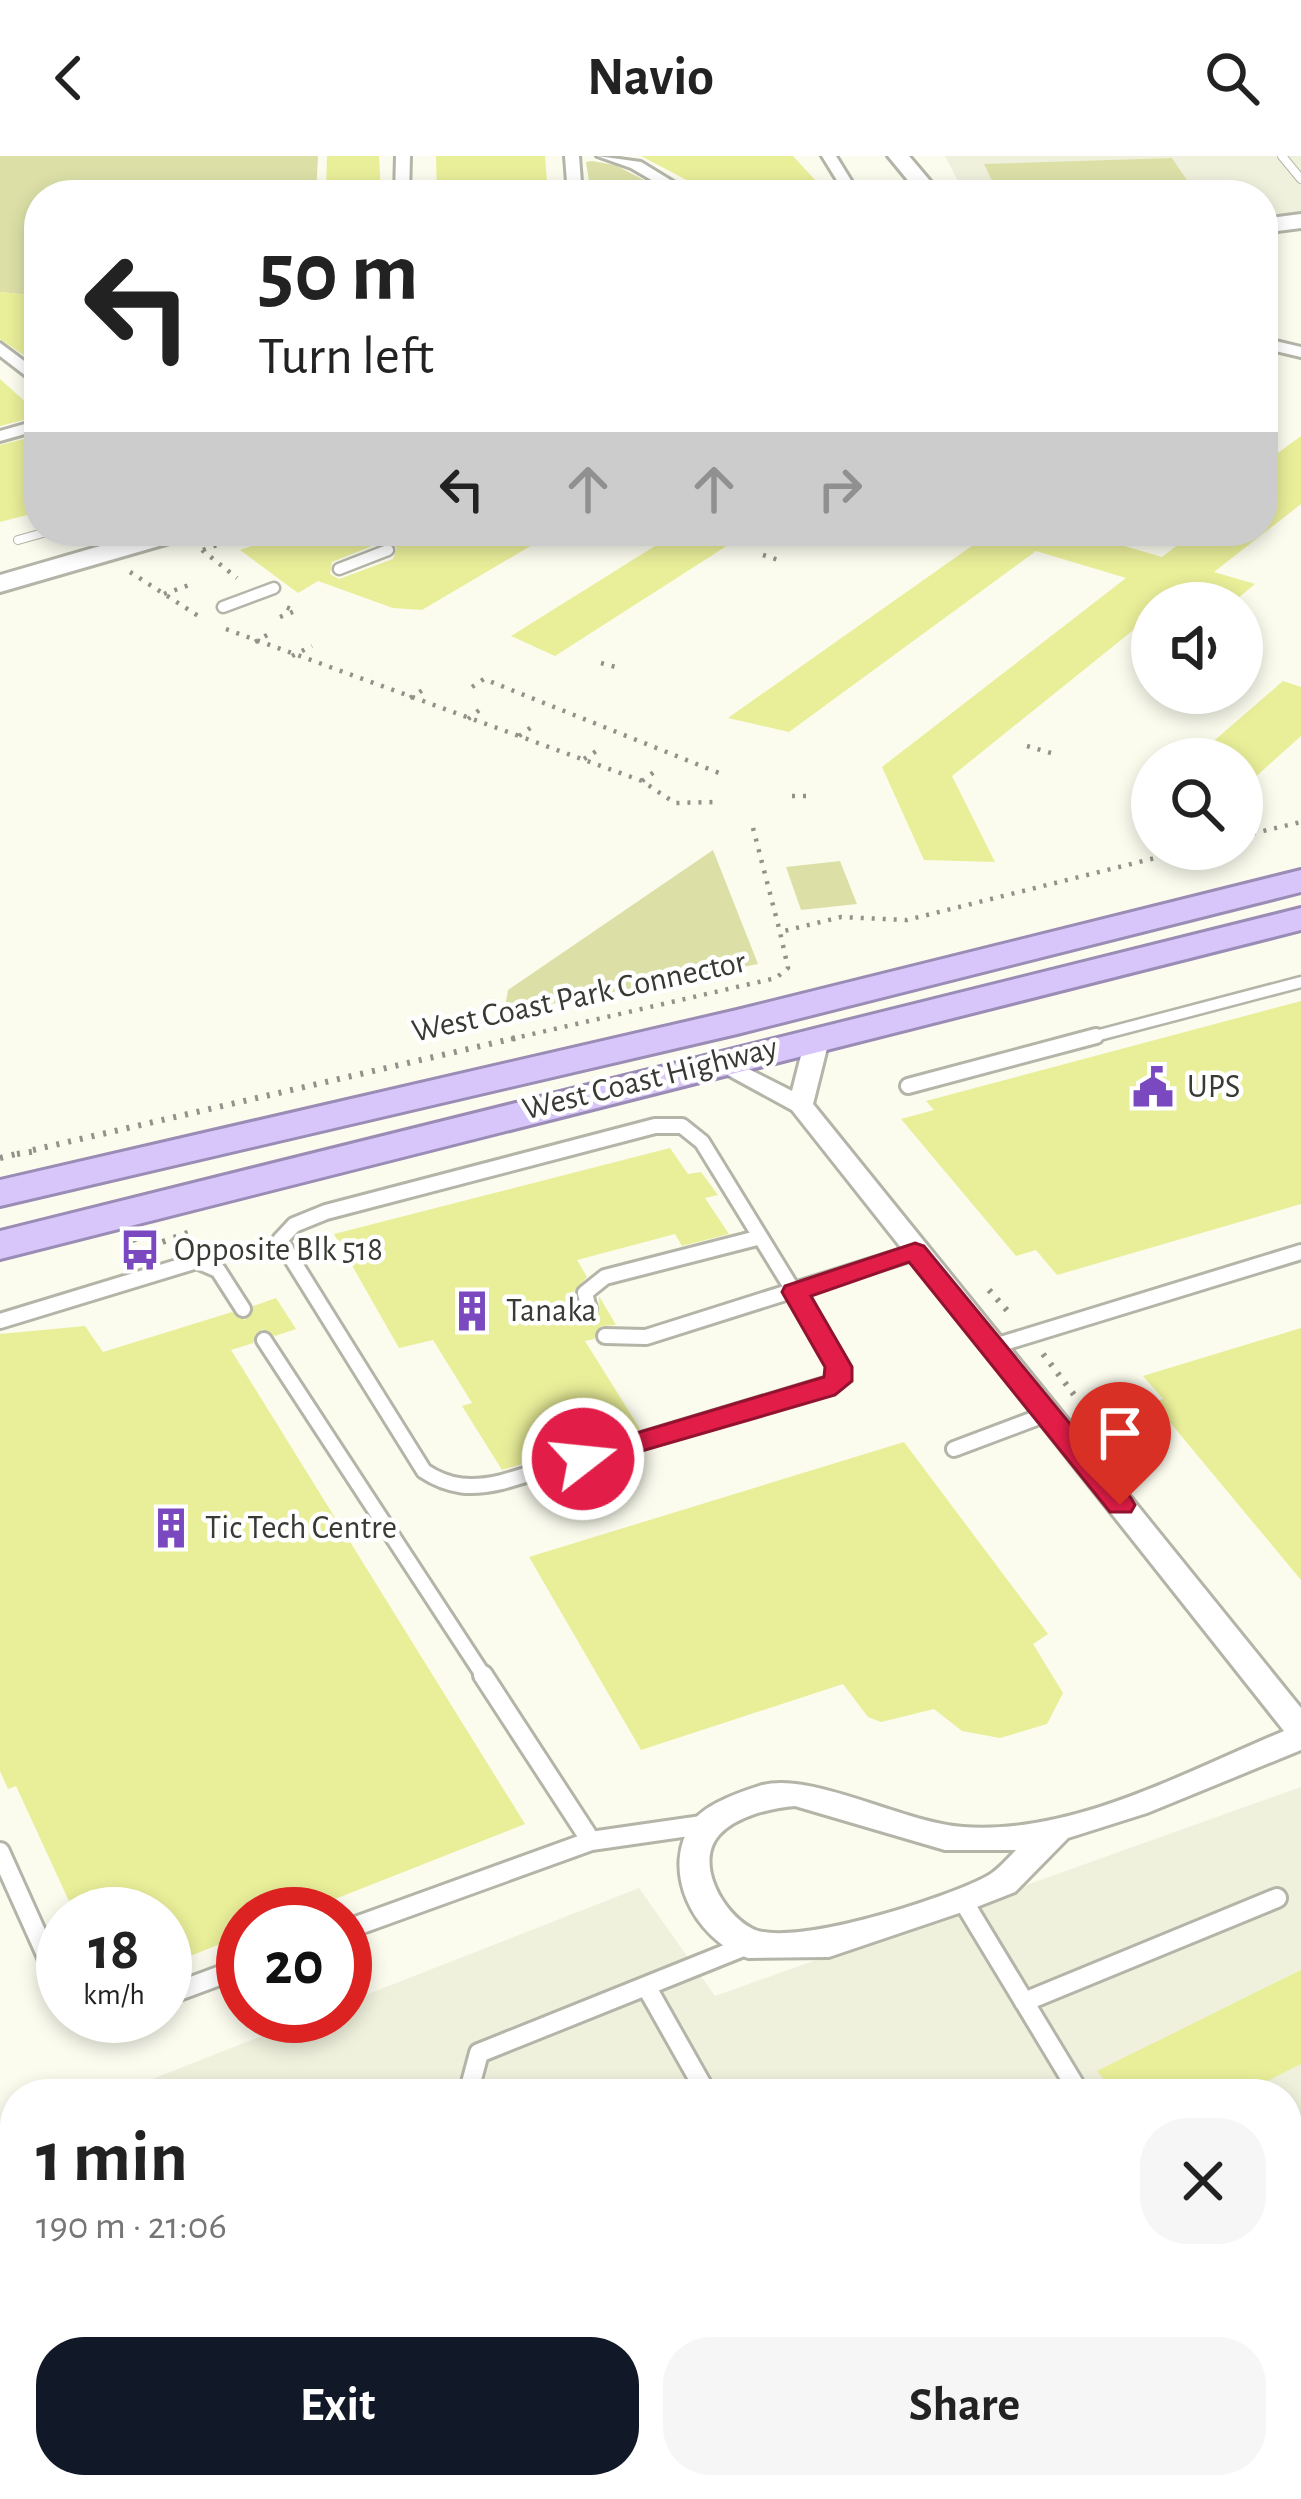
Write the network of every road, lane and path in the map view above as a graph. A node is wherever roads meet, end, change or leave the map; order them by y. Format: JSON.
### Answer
{"nodes":[{"id":1,"x":604,"y":156,"type":"edge"},
{"id":2,"x":898,"y":156,"type":"edge"},
{"id":3,"x":1282,"y":156,"type":"edge"},
{"id":4,"x":1301,"y":179,"type":"edge"},
{"id":5,"x":662,"y":180,"type":"edge"},
{"id":6,"x":918,"y":180,"type":"edge"},
{"id":7,"x":24,"y":538,"type":"edge"},
{"id":8,"x":18,"y":540,"type":"dead end"},
{"id":9,"x":87,"y":546,"type":"edge"},
{"id":10,"x":121,"y":546,"type":"edge"},
{"id":11,"x":388,"y":550,"type":"dead end"},
{"id":12,"x":764,"y":555,"type":"dead end"},
{"id":13,"x":781,"y":561,"type":"dead end"},
{"id":14,"x":339,"y":569,"type":"dead end"},
{"id":15,"x":5,"y":575,"type":"edge"},
{"id":16,"x":189,"y":585,"type":"dead end"},
{"id":17,"x":274,"y":588,"type":"dead end"},
{"id":18,"x":164,"y":594,"type":"dead end"},
{"id":19,"x":223,"y":607,"type":"dead end"},
{"id":20,"x":274,"y":631,"type":"dead end"},
{"id":21,"x":255,"y":641,"type":"dead end"},
{"id":22,"x":311,"y":646,"type":"dead end"},
{"id":23,"x":292,"y":656,"type":"dead end"},
{"id":24,"x":602,"y":663,"type":"dead end"},
{"id":25,"x":619,"y":668,"type":"dead end"},
{"id":26,"x":336,"y":673,"type":"dead end"},
{"id":27,"x":472,"y":687,"type":"dead end"},
{"id":28,"x":426,"y":688,"type":"dead end"},
{"id":29,"x":410,"y":698,"type":"junction"},
{"id":30,"x":482,"y":708,"type":"dead end"},
{"id":31,"x":468,"y":718,"type":"junction"},
{"id":32,"x":533,"y":726,"type":"dead end"},
{"id":33,"x":518,"y":736,"type":"junction"},
{"id":34,"x":1027,"y":746,"type":"dead end"},
{"id":35,"x":598,"y":750,"type":"dead end"},
{"id":36,"x":1052,"y":753,"type":"dead end"},
{"id":37,"x":679,"y":757,"type":"junction"},
{"id":38,"x":584,"y":759,"type":"junction"},
{"id":39,"x":669,"y":764,"type":"dead end"},
{"id":40,"x":654,"y":772,"type":"dead end"},
{"id":41,"x":724,"y":775,"type":"dead end"},
{"id":42,"x":642,"y":781,"type":"junction"},
{"id":43,"x":792,"y":796,"type":"dead end"},
{"id":44,"x":810,"y":796,"type":"dead end"},
{"id":45,"x":715,"y":802,"type":"dead end"},
{"id":46,"x":1301,"y":822,"type":"edge"},
{"id":47,"x":753,"y":828,"type":"dead end"},
{"id":48,"x":1263,"y":831,"type":"edge"},
{"id":49,"x":1131,"y":864,"type":"edge"},
{"id":50,"x":1301,"y":881,"type":"edge"},
{"id":51,"x":1301,"y":919,"type":"edge"},
{"id":52,"x":780,"y":932,"type":"junction"},
{"id":53,"x":1301,"y":982,"type":"edge"},
{"id":54,"x":818,"y":1036,"type":"junction"},
{"id":55,"x":716,"y":1062,"type":"junction"},
{"id":56,"x":908,"y":1086,"type":"dead end"},
{"id":57,"x":801,"y":1106,"type":"junction"},
{"id":58,"x":0,"y":1158,"type":"edge"},
{"id":59,"x":0,"y":1193,"type":"edge"},
{"id":60,"x":757,"y":1238,"type":"junction"},
{"id":61,"x":0,"y":1245,"type":"edge"},
{"id":62,"x":915,"y":1252,"type":"junction"},
{"id":63,"x":1301,"y":1252,"type":"edge"},
{"id":64,"x":982,"y":1281,"type":"dead end"},
{"id":65,"x":795,"y":1292,"type":"junction"},
{"id":66,"x":243,"y":1309,"type":"dead end"},
{"id":67,"x":589,"y":1309,"type":"dead end"},
{"id":68,"x":0,"y":1321,"type":"edge"},
{"id":69,"x":605,"y":1336,"type":"dead end"},
{"id":70,"x":1028,"y":1336,"type":"junction"},
{"id":71,"x":263,"y":1340,"type":"dead end"},
{"id":72,"x":991,"y":1347,"type":"junction"},
{"id":73,"x":1047,"y":1414,"type":"junction"},
{"id":74,"x":954,"y":1449,"type":"dead end"},
{"id":75,"x":1301,"y":1734,"type":"edge"},
{"id":76,"x":710,"y":1823,"type":"junction"},
{"id":77,"x":1057,"y":1829,"type":"junction"},
{"id":78,"x":591,"y":1840,"type":"junction"},
{"id":79,"x":0,"y":1852,"type":"edge"},
{"id":80,"x":1277,"y":1898,"type":"dead end"},
{"id":81,"x":962,"y":1899,"type":"junction"},
{"id":82,"x":372,"y":1920,"type":"edge"},
{"id":83,"x":36,"y":1933,"type":"edge"},
{"id":84,"x":748,"y":1945,"type":"junction"},
{"id":85,"x":646,"y":1986,"type":"junction"},
{"id":86,"x":1024,"y":2002,"type":"junction"},
{"id":87,"x":472,"y":2079,"type":"edge"},
{"id":88,"x":699,"y":2079,"type":"edge"},
{"id":89,"x":1071,"y":2079,"type":"edge"}],
"edges":[{"from":1,"to":5,"type":"street"},
{"from":2,"to":6,"type":"main road"},
{"from":3,"to":4,"type":"lane"},
{"from":7,"to":8,"type":"lane"},
{"from":9,"to":15,"type":"main road"},
{"from":10,"to":15,"type":"main road"},
{"from":11,"to":14,"type":"lane"},
{"from":12,"to":13,"type":"path"},
{"from":16,"to":18,"type":"path"},
{"from":17,"to":19,"type":"lane"},
{"from":20,"to":21,"type":"path"},
{"from":22,"to":23,"type":"path"},
{"from":24,"to":25,"type":"path"},
{"from":26,"to":29,"type":"path"},
{"from":27,"to":37,"type":"path"},
{"from":28,"to":29,"type":"path"},
{"from":29,"to":31,"type":"path"},
{"from":30,"to":31,"type":"path"},
{"from":31,"to":33,"type":"path"},
{"from":32,"to":33,"type":"path"},
{"from":33,"to":38,"type":"path"},
{"from":34,"to":36,"type":"path"},
{"from":35,"to":38,"type":"path"},
{"from":37,"to":39,"type":"path"},
{"from":37,"to":41,"type":"path"},
{"from":38,"to":42,"type":"path"},
{"from":40,"to":42,"type":"path"},
{"from":42,"to":45,"type":"path"},
{"from":43,"to":44,"type":"path"},
{"from":46,"to":48,"type":"path"},
{"from":47,"to":52,"type":"path"},
{"from":49,"to":52,"type":"path","name":"West Coast Park Connector"},
{"from":50,"to":59,"type":"highway","name":"West Coast Highway"},
{"from":51,"to":54,"type":"highway","name":"West Coast Highway"},
{"from":52,"to":58,"type":"path","name":"West Coast Park Connector"},
{"from":53,"to":56,"type":"lane"},
{"from":54,"to":55,"type":"highway","name":"West Coast Highway"},
{"from":54,"to":57,"type":"street"},
{"from":55,"to":57,"type":"street"},
{"from":55,"to":61,"type":"highway","name":"West Coast Highway"},
{"from":57,"to":62,"type":"street"},
{"from":60,"to":65,"type":"lane"},
{"from":60,"to":65,"type":"lane"},
{"from":60,"to":67,"type":"lane"},
{"from":62,"to":65,"type":"lane"},
{"from":62,"to":72,"type":"street"},
{"from":63,"to":70,"type":"lane"},
{"from":64,"to":70,"type":"path"},
{"from":65,"to":69,"type":"lane"},
{"from":66,"to":68,"type":"lane"},
{"from":70,"to":72,"type":"lane"},
{"from":71,"to":78,"type":"lane"},
{"from":72,"to":73,"type":"street"},
{"from":73,"to":74,"type":"lane"},
{"from":73,"to":75,"type":"street"},
{"from":75,"to":77,"type":"street"},
{"from":76,"to":77,"type":"street"},
{"from":76,"to":78,"type":"lane"},
{"from":76,"to":84,"type":"street"},
{"from":77,"to":81,"type":"street"},
{"from":78,"to":82,"type":"lane"},
{"from":79,"to":83,"type":"lane"},
{"from":80,"to":86,"type":"lane"},
{"from":81,"to":84,"type":"street"},
{"from":81,"to":86,"type":"lane"},
{"from":84,"to":85,"type":"lane"},
{"from":85,"to":87,"type":"lane"},
{"from":85,"to":88,"type":"lane"},
{"from":86,"to":89,"type":"lane"}]}
